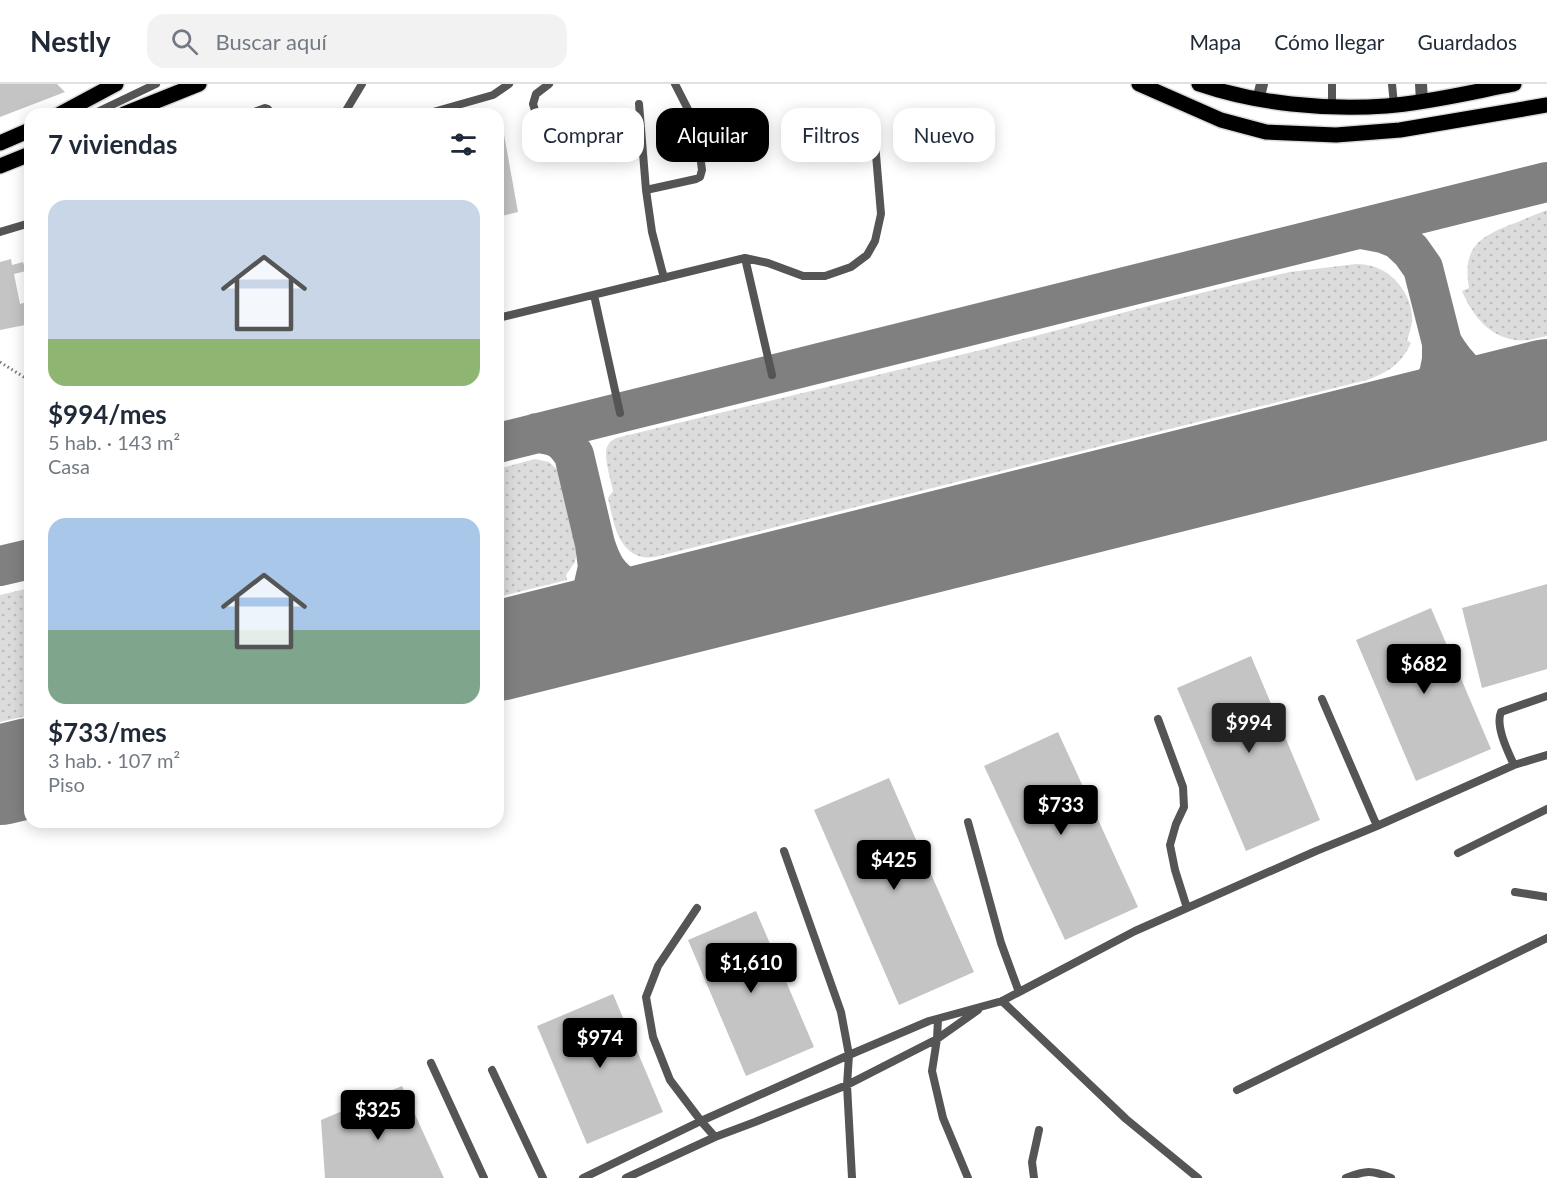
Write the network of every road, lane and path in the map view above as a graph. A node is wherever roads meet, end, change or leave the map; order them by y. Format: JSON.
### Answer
{"nodes":[{"id":1,"x":116,"y":84,"type":"edge"},
{"id":2,"x":156,"y":84,"type":"edge"},
{"id":3,"x":199,"y":84,"type":"edge"},
{"id":4,"x":362,"y":84,"type":"edge"},
{"id":5,"x":509,"y":84,"type":"edge"},
{"id":6,"x":549,"y":84,"type":"edge"},
{"id":7,"x":675,"y":84,"type":"edge"},
{"id":8,"x":1139,"y":84,"type":"edge"},
{"id":9,"x":1199,"y":84,"type":"edge"},
{"id":10,"x":1262,"y":84,"type":"edge"},
{"id":11,"x":1332,"y":84,"type":"edge"},
{"id":12,"x":1392,"y":84,"type":"edge"},
{"id":13,"x":1421,"y":84,"type":"edge"},
{"id":14,"x":1514,"y":84,"type":"edge"},
{"id":15,"x":1258,"y":100,"type":"junction"},
{"id":16,"x":1422,"y":101,"type":"junction"},
{"id":17,"x":639,"y":105,"type":"dead end"},
{"id":18,"x":1394,"y":105,"type":"junction"},
{"id":19,"x":1547,"y":105,"type":"edge"},
{"id":20,"x":1332,"y":106,"type":"junction"},
{"id":21,"x":71,"y":108,"type":"edge"},
{"id":22,"x":106,"y":108,"type":"edge"},
{"id":23,"x":139,"y":108,"type":"edge"},
{"id":24,"x":348,"y":108,"type":"edge"},
{"id":25,"x":447,"y":108,"type":"edge"},
{"id":26,"x":534,"y":108,"type":"edge"},
{"id":27,"x":24,"y":133,"type":"edge"},
{"id":28,"x":0,"y":143,"type":"edge"},
{"id":29,"x":24,"y":156,"type":"edge"},
{"id":30,"x":877,"y":162,"type":"edge"},
{"id":31,"x":0,"y":166,"type":"edge"},
{"id":32,"x":646,"y":190,"type":"junction"},
{"id":33,"x":24,"y":226,"type":"edge"},
{"id":34,"x":0,"y":232,"type":"edge"},
{"id":35,"x":745,"y":258,"type":"junction"},
{"id":36,"x":664,"y":278,"type":"junction"},
{"id":37,"x":594,"y":295,"type":"junction"},
{"id":38,"x":504,"y":317,"type":"edge"},
{"id":39,"x":0,"y":362,"type":"edge"},
{"id":40,"x":772,"y":375,"type":"dead end"},
{"id":41,"x":24,"y":377,"type":"edge"},
{"id":42,"x":620,"y":413,"type":"dead end"},
{"id":43,"x":1547,"y":696,"type":"edge"},
{"id":44,"x":1322,"y":699,"type":"dead end"},
{"id":45,"x":1158,"y":719,"type":"dead end"},
{"id":46,"x":1547,"y":755,"type":"edge"},
{"id":47,"x":1515,"y":765,"type":"junction"},
{"id":48,"x":1547,"y":809,"type":"edge"},
{"id":49,"x":968,"y":822,"type":"dead end"},
{"id":50,"x":1377,"y":826,"type":"junction"},
{"id":51,"x":784,"y":851,"type":"dead end"},
{"id":52,"x":1458,"y":853,"type":"dead end"},
{"id":53,"x":1515,"y":892,"type":"dead end"},
{"id":54,"x":1547,"y":897,"type":"edge"},
{"id":55,"x":697,"y":908,"type":"dead end"},
{"id":56,"x":1187,"y":908,"type":"junction"},
{"id":57,"x":1547,"y":938,"type":"edge"},
{"id":58,"x":1019,"y":992,"type":"junction"},
{"id":59,"x":1002,"y":1001,"type":"junction"},
{"id":60,"x":981,"y":1007,"type":"junction"},
{"id":61,"x":938,"y":1019,"type":"junction"},
{"id":62,"x":937,"y":1039,"type":"junction"},
{"id":63,"x":849,"y":1055,"type":"junction"},
{"id":64,"x":430,"y":1063,"type":"dead end"},
{"id":65,"x":492,"y":1070,"type":"dead end"},
{"id":66,"x":847,"y":1084,"type":"junction"},
{"id":67,"x":1237,"y":1090,"type":"dead end"},
{"id":68,"x":701,"y":1121,"type":"junction"},
{"id":69,"x":1039,"y":1130,"type":"dead end"},
{"id":70,"x":715,"y":1137,"type":"junction"},
{"id":71,"x":484,"y":1178,"type":"edge"},
{"id":72,"x":543,"y":1178,"type":"edge"},
{"id":73,"x":583,"y":1178,"type":"edge"},
{"id":74,"x":626,"y":1178,"type":"edge"},
{"id":75,"x":852,"y":1178,"type":"edge"},
{"id":76,"x":968,"y":1178,"type":"edge"},
{"id":77,"x":1034,"y":1178,"type":"edge"},
{"id":78,"x":1198,"y":1178,"type":"edge"},
{"id":79,"x":1346,"y":1178,"type":"edge"},
{"id":80,"x":1392,"y":1178,"type":"edge"}],
"edges":[{"from":1,"to":21,"type":"main road"},
{"from":2,"to":22,"type":"lane"},
{"from":3,"to":23,"type":"main road"},
{"from":4,"to":24,"type":"lane"},
{"from":5,"to":25,"type":"lane"},
{"from":6,"to":26,"type":"lane"},
{"from":7,"to":32,"type":"lane"},
{"from":8,"to":19,"type":"main road"},
{"from":9,"to":15,"type":"main road"},
{"from":10,"to":15,"type":"street"},
{"from":11,"to":20,"type":"lane"},
{"from":12,"to":18,"type":"lane"},
{"from":13,"to":16,"type":"street"},
{"from":14,"to":16,"type":"main road"},
{"from":15,"to":20,"type":"main road"},
{"from":16,"to":18,"type":"main road"},
{"from":17,"to":32,"type":"lane"},
{"from":18,"to":20,"type":"main road"},
{"from":27,"to":28,"type":"main road"},
{"from":29,"to":31,"type":"main road"},
{"from":30,"to":35,"type":"lane"},
{"from":32,"to":36,"type":"lane"},
{"from":33,"to":34,"type":"lane"},
{"from":35,"to":36,"type":"lane"},
{"from":35,"to":40,"type":"lane"},
{"from":36,"to":37,"type":"lane"},
{"from":37,"to":38,"type":"lane"},
{"from":37,"to":42,"type":"lane"},
{"from":39,"to":41,"type":"path"},
{"from":43,"to":47,"type":"lane"},
{"from":44,"to":50,"type":"lane"},
{"from":45,"to":56,"type":"lane"},
{"from":46,"to":47,"type":"lane"},
{"from":47,"to":50,"type":"lane"},
{"from":48,"to":52,"type":"lane"},
{"from":49,"to":58,"type":"lane"},
{"from":50,"to":56,"type":"lane"},
{"from":51,"to":63,"type":"lane"},
{"from":53,"to":54,"type":"lane"},
{"from":55,"to":68,"type":"lane"},
{"from":56,"to":58,"type":"lane"},
{"from":57,"to":67,"type":"lane"},
{"from":58,"to":59,"type":"lane"},
{"from":59,"to":60,"type":"lane"},
{"from":59,"to":78,"type":"lane"},
{"from":60,"to":61,"type":"lane"},
{"from":60,"to":62,"type":"lane"},
{"from":61,"to":62,"type":"lane"},
{"from":61,"to":63,"type":"lane"},
{"from":62,"to":66,"type":"lane"},
{"from":62,"to":76,"type":"lane"},
{"from":63,"to":66,"type":"lane"},
{"from":63,"to":68,"type":"lane"},
{"from":64,"to":71,"type":"lane"},
{"from":65,"to":72,"type":"lane"},
{"from":66,"to":70,"type":"lane"},
{"from":66,"to":75,"type":"lane"},
{"from":68,"to":70,"type":"lane"},
{"from":68,"to":73,"type":"lane"},
{"from":69,"to":77,"type":"lane"},
{"from":70,"to":74,"type":"lane"},
{"from":79,"to":80,"type":"lane"}]}
